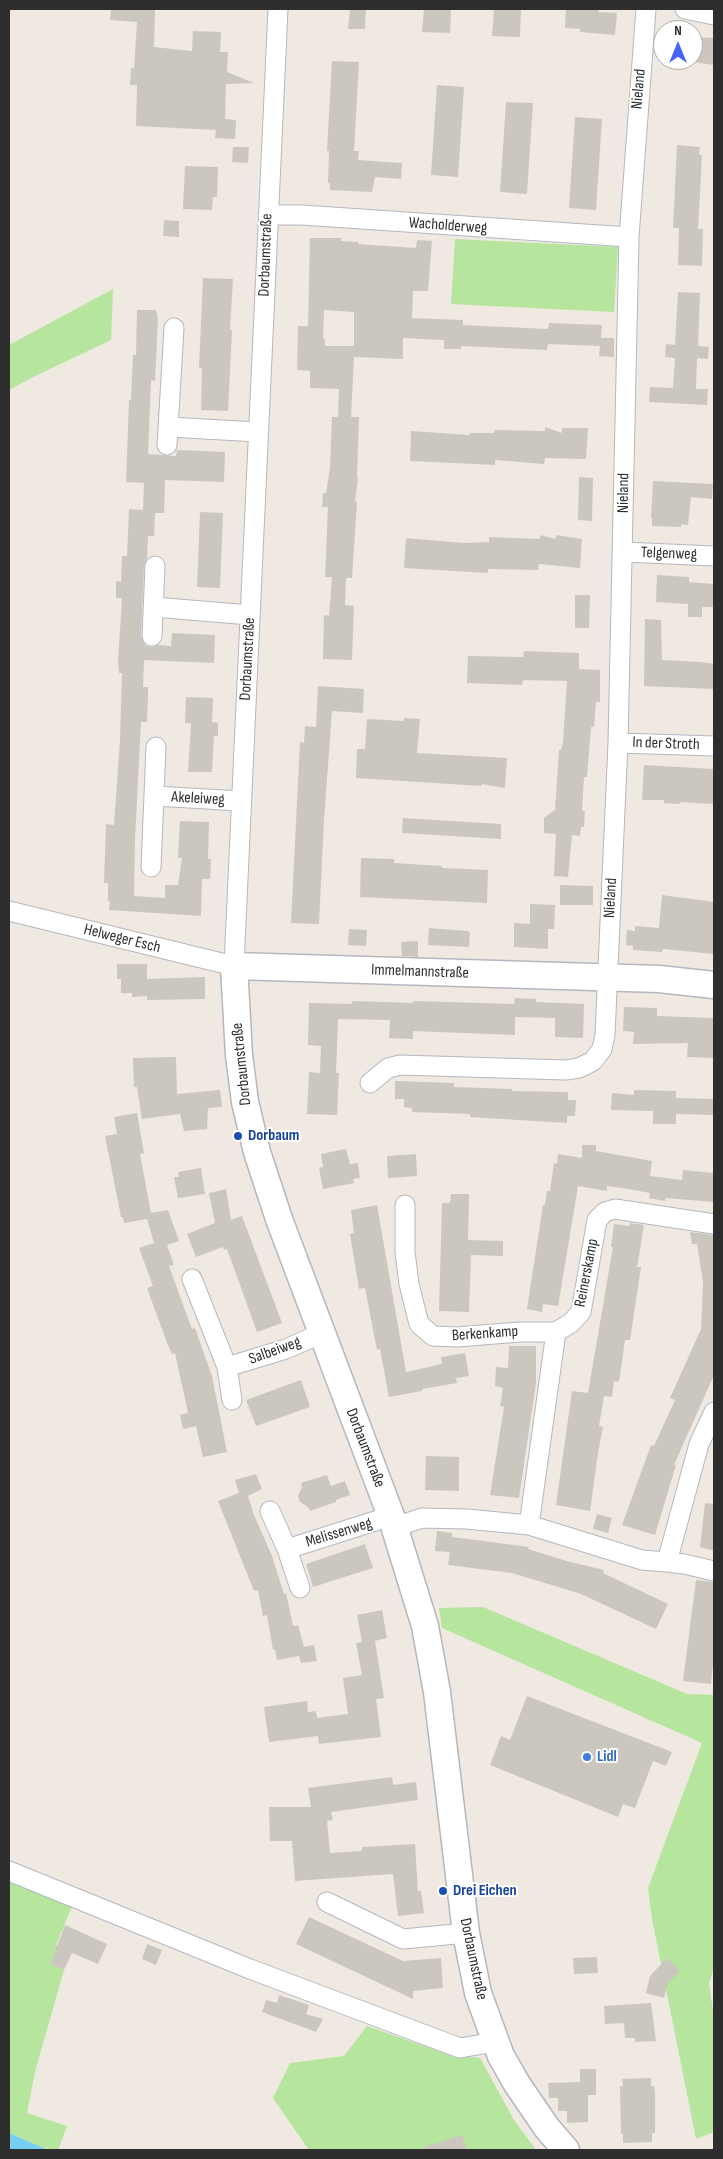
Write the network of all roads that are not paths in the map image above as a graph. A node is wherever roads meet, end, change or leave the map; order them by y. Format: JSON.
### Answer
{"nodes":[{"id":1,"x":278,"y":9,"type":"edge"},
{"id":2,"x":646,"y":9,"type":"edge"},
{"id":3,"x":686,"y":9,"type":"edge"},
{"id":4,"x":714,"y":15,"type":"edge"},
{"id":5,"x":268,"y":215,"type":"junction"},
{"id":6,"x":629,"y":237,"type":"junction"},
{"id":7,"x":174,"y":328,"type":"dead end"},
{"id":8,"x":258,"y":432,"type":"junction"},
{"id":9,"x":623,"y":552,"type":"junction"},
{"id":10,"x":714,"y":556,"type":"edge"},
{"id":11,"x":155,"y":566,"type":"dead end"},
{"id":12,"x":154,"y":607,"type":"junction"},
{"id":13,"x":250,"y":615,"type":"junction"},
{"id":14,"x":152,"y":636,"type":"dead end"},
{"id":15,"x":618,"y":743,"type":"junction"},
{"id":16,"x":714,"y":746,"type":"edge"},
{"id":17,"x":156,"y":747,"type":"dead end"},
{"id":18,"x":155,"y":796,"type":"junction"},
{"id":19,"x":241,"y":801,"type":"junction"},
{"id":20,"x":151,"y":867,"type":"dead end"},
{"id":21,"x":9,"y":912,"type":"edge"},
{"id":22,"x":234,"y":966,"type":"junction"},
{"id":23,"x":606,"y":978,"type":"junction"},
{"id":24,"x":714,"y":985,"type":"edge"},
{"id":25,"x":370,"y":1083,"type":"dead end"},
{"id":26,"x":405,"y":1205,"type":"dead end"},
{"id":27,"x":714,"y":1224,"type":"edge"},
{"id":28,"x":192,"y":1279,"type":"dead end"},
{"id":29,"x":556,"y":1332,"type":"junction"},
{"id":30,"x":322,"y":1333,"type":"junction"},
{"id":31,"x":227,"y":1367,"type":"junction"},
{"id":32,"x":232,"y":1400,"type":"dead end"},
{"id":33,"x":714,"y":1412,"type":"edge"},
{"id":34,"x":270,"y":1511,"type":"dead end"},
{"id":35,"x":393,"y":1522,"type":"junction"},
{"id":36,"x":529,"y":1525,"type":"junction"},
{"id":37,"x":287,"y":1549,"type":"junction"},
{"id":38,"x":667,"y":1562,"type":"junction"},
{"id":39,"x":714,"y":1571,"type":"edge"},
{"id":40,"x":300,"y":1588,"type":"dead end"},
{"id":41,"x":9,"y":1871,"type":"edge"},
{"id":42,"x":326,"y":1902,"type":"dead end"},
{"id":43,"x":466,"y":1933,"type":"junction"},
{"id":44,"x":495,"y":2042,"type":"junction"},
{"id":45,"x":566,"y":2150,"type":"edge"}],
"edges":[{"from":1,"to":5,"type":"street","name":"Dorbaumstraße"},
{"from":2,"to":6,"type":"street","name":"Nieland"},
{"from":3,"to":4,"type":"street"},
{"from":5,"to":6,"type":"street","name":"Wacholderweg"},
{"from":5,"to":8,"type":"street","name":"Dorbaumstraße"},
{"from":6,"to":9,"type":"street","name":"Nieland"},
{"from":7,"to":8,"type":"street"},
{"from":8,"to":13,"type":"street","name":"Dorbaumstraße"},
{"from":9,"to":10,"type":"street","name":"Telgenweg"},
{"from":9,"to":15,"type":"street","name":"Nieland"},
{"from":11,"to":12,"type":"street"},
{"from":12,"to":13,"type":"street"},
{"from":12,"to":14,"type":"street"},
{"from":13,"to":19,"type":"street","name":"Dorbaumstraße"},
{"from":15,"to":16,"type":"street","name":"In der Stroth"},
{"from":15,"to":23,"type":"street","name":"Nieland"},
{"from":17,"to":18,"type":"street","name":"Akeleiweg"},
{"from":18,"to":19,"type":"street","name":"Akeleiweg"},
{"from":18,"to":20,"type":"street","name":"Akeleiweg"},
{"from":19,"to":22,"type":"street","name":"Dorbaumstraße"},
{"from":21,"to":22,"type":"street","name":"Helweger Esch"},
{"from":22,"to":23,"type":"street","name":"Immelmannstraße"},
{"from":22,"to":30,"type":"street","name":"Dorbaumstraße"},
{"from":23,"to":24,"type":"street","name":"Immelmannstraße"},
{"from":23,"to":25,"type":"street"},
{"from":26,"to":29,"type":"street","name":"Berkenkamp"},
{"from":27,"to":29,"type":"street","name":"Reinerskamp"},
{"from":28,"to":31,"type":"street","name":"Salbeiweg"},
{"from":29,"to":36,"type":"street"},
{"from":30,"to":31,"type":"street","name":"Salbeiweg"},
{"from":30,"to":35,"type":"street","name":"Dorbaumstraße"},
{"from":31,"to":32,"type":"street","name":"Salbeiweg"},
{"from":33,"to":38,"type":"street"},
{"from":34,"to":37,"type":"street","name":"Melissenweg"},
{"from":35,"to":36,"type":"street"},
{"from":35,"to":37,"type":"street","name":"Melissenweg"},
{"from":35,"to":43,"type":"street","name":"Dorbaumstraße"},
{"from":36,"to":38,"type":"street"},
{"from":37,"to":40,"type":"street","name":"Melissenweg"},
{"from":38,"to":39,"type":"street"},
{"from":41,"to":44,"type":"street"},
{"from":42,"to":43,"type":"street"},
{"from":43,"to":44,"type":"street","name":"Dorbaumstraße"},
{"from":44,"to":45,"type":"street","name":"Dorbaumstraße"}]}
